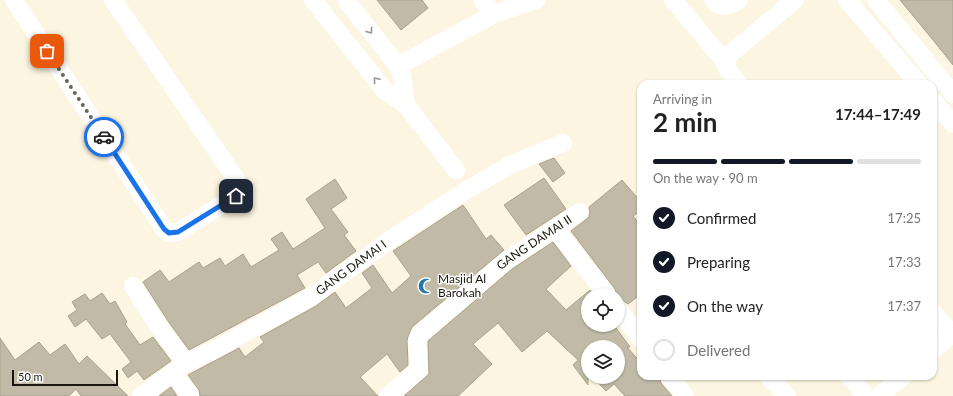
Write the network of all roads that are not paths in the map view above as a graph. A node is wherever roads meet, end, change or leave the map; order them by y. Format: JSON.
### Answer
{"nodes":[{"id":1,"x":14,"y":0,"type":"edge"},
{"id":2,"x":113,"y":0,"type":"edge"},
{"id":3,"x":313,"y":0,"type":"edge"},
{"id":4,"x":346,"y":0,"type":"edge"},
{"id":5,"x":482,"y":0,"type":"edge"},
{"id":6,"x":536,"y":0,"type":"edge"},
{"id":7,"x":674,"y":0,"type":"edge"},
{"id":8,"x":713,"y":0,"type":"edge"},
{"id":9,"x":739,"y":0,"type":"edge"},
{"id":10,"x":795,"y":0,"type":"edge"},
{"id":11,"x":847,"y":0,"type":"edge"},
{"id":12,"x":876,"y":0,"type":"edge"},
{"id":13,"x":494,"y":14,"type":"junction"},
{"id":14,"x":725,"y":62,"type":"junction"},
{"id":15,"x":398,"y":66,"type":"junction"},
{"id":16,"x":736,"y":80,"type":"edge"},
{"id":17,"x":916,"y":80,"type":"edge"},
{"id":18,"x":953,"y":94,"type":"edge"},
{"id":19,"x":406,"y":105,"type":"junction"},
{"id":20,"x":937,"y":106,"type":"edge"},
{"id":21,"x":953,"y":124,"type":"edge"},
{"id":22,"x":563,"y":143,"type":"dead end"},
{"id":23,"x":456,"y":170,"type":"dead end"},
{"id":24,"x":580,"y":212,"type":"dead end"},
{"id":25,"x":555,"y":228,"type":"junction"},
{"id":26,"x":133,"y":286,"type":"dead end"},
{"id":27,"x":602,"y":288,"type":"edge"},
{"id":28,"x":937,"y":317,"type":"edge"},
{"id":29,"x":625,"y":318,"type":"edge"},
{"id":30,"x":637,"y":334,"type":"edge"},
{"id":31,"x":952,"y":335,"type":"edge"},
{"id":32,"x":937,"y":347,"type":"edge"},
{"id":33,"x":180,"y":367,"type":"junction"},
{"id":34,"x":672,"y":380,"type":"edge"},
{"id":35,"x":772,"y":380,"type":"edge"},
{"id":36,"x":852,"y":380,"type":"edge"},
{"id":37,"x":898,"y":380,"type":"edge"},
{"id":38,"x":141,"y":396,"type":"edge"},
{"id":39,"x":190,"y":396,"type":"edge"},
{"id":40,"x":388,"y":396,"type":"edge"},
{"id":41,"x":685,"y":396,"type":"edge"},
{"id":42,"x":787,"y":396,"type":"edge"},
{"id":43,"x":866,"y":396,"type":"edge"},
{"id":44,"x":880,"y":396,"type":"edge"}],
"edges":[{"from":1,"to":2,"type":"street"},
{"from":19,"to":3,"type":"street","one_way":true},
{"from":4,"to":15,"type":"street","one_way":true},
{"from":5,"to":13,"type":"street"},
{"from":6,"to":13,"type":"street"},
{"from":7,"to":14,"type":"street"},
{"from":8,"to":9,"type":"street"},
{"from":10,"to":14,"type":"street"},
{"from":11,"to":17,"type":"street"},
{"from":12,"to":18,"type":"street"},
{"from":13,"to":15,"type":"street"},
{"from":14,"to":16,"type":"street"},
{"from":15,"to":19,"type":"street"},
{"from":19,"to":23,"type":"street"},
{"from":20,"to":21,"type":"street"},
{"from":22,"to":33,"type":"street","name":"GANG DAMAI I"},
{"from":24,"to":25,"type":"street","name":"GANG DAMAI II"},
{"from":25,"to":27,"type":"street"},
{"from":25,"to":40,"type":"street","name":"GANG DAMAI II"},
{"from":26,"to":33,"type":"street"},
{"from":28,"to":31,"type":"street"},
{"from":29,"to":30,"type":"street"},
{"from":31,"to":32,"type":"street"},
{"from":33,"to":38,"type":"street","name":"GANG DAMAI I"},
{"from":33,"to":39,"type":"street"},
{"from":34,"to":41,"type":"street"},
{"from":35,"to":42,"type":"street"},
{"from":36,"to":43,"type":"street"},
{"from":37,"to":44,"type":"street"}]}
